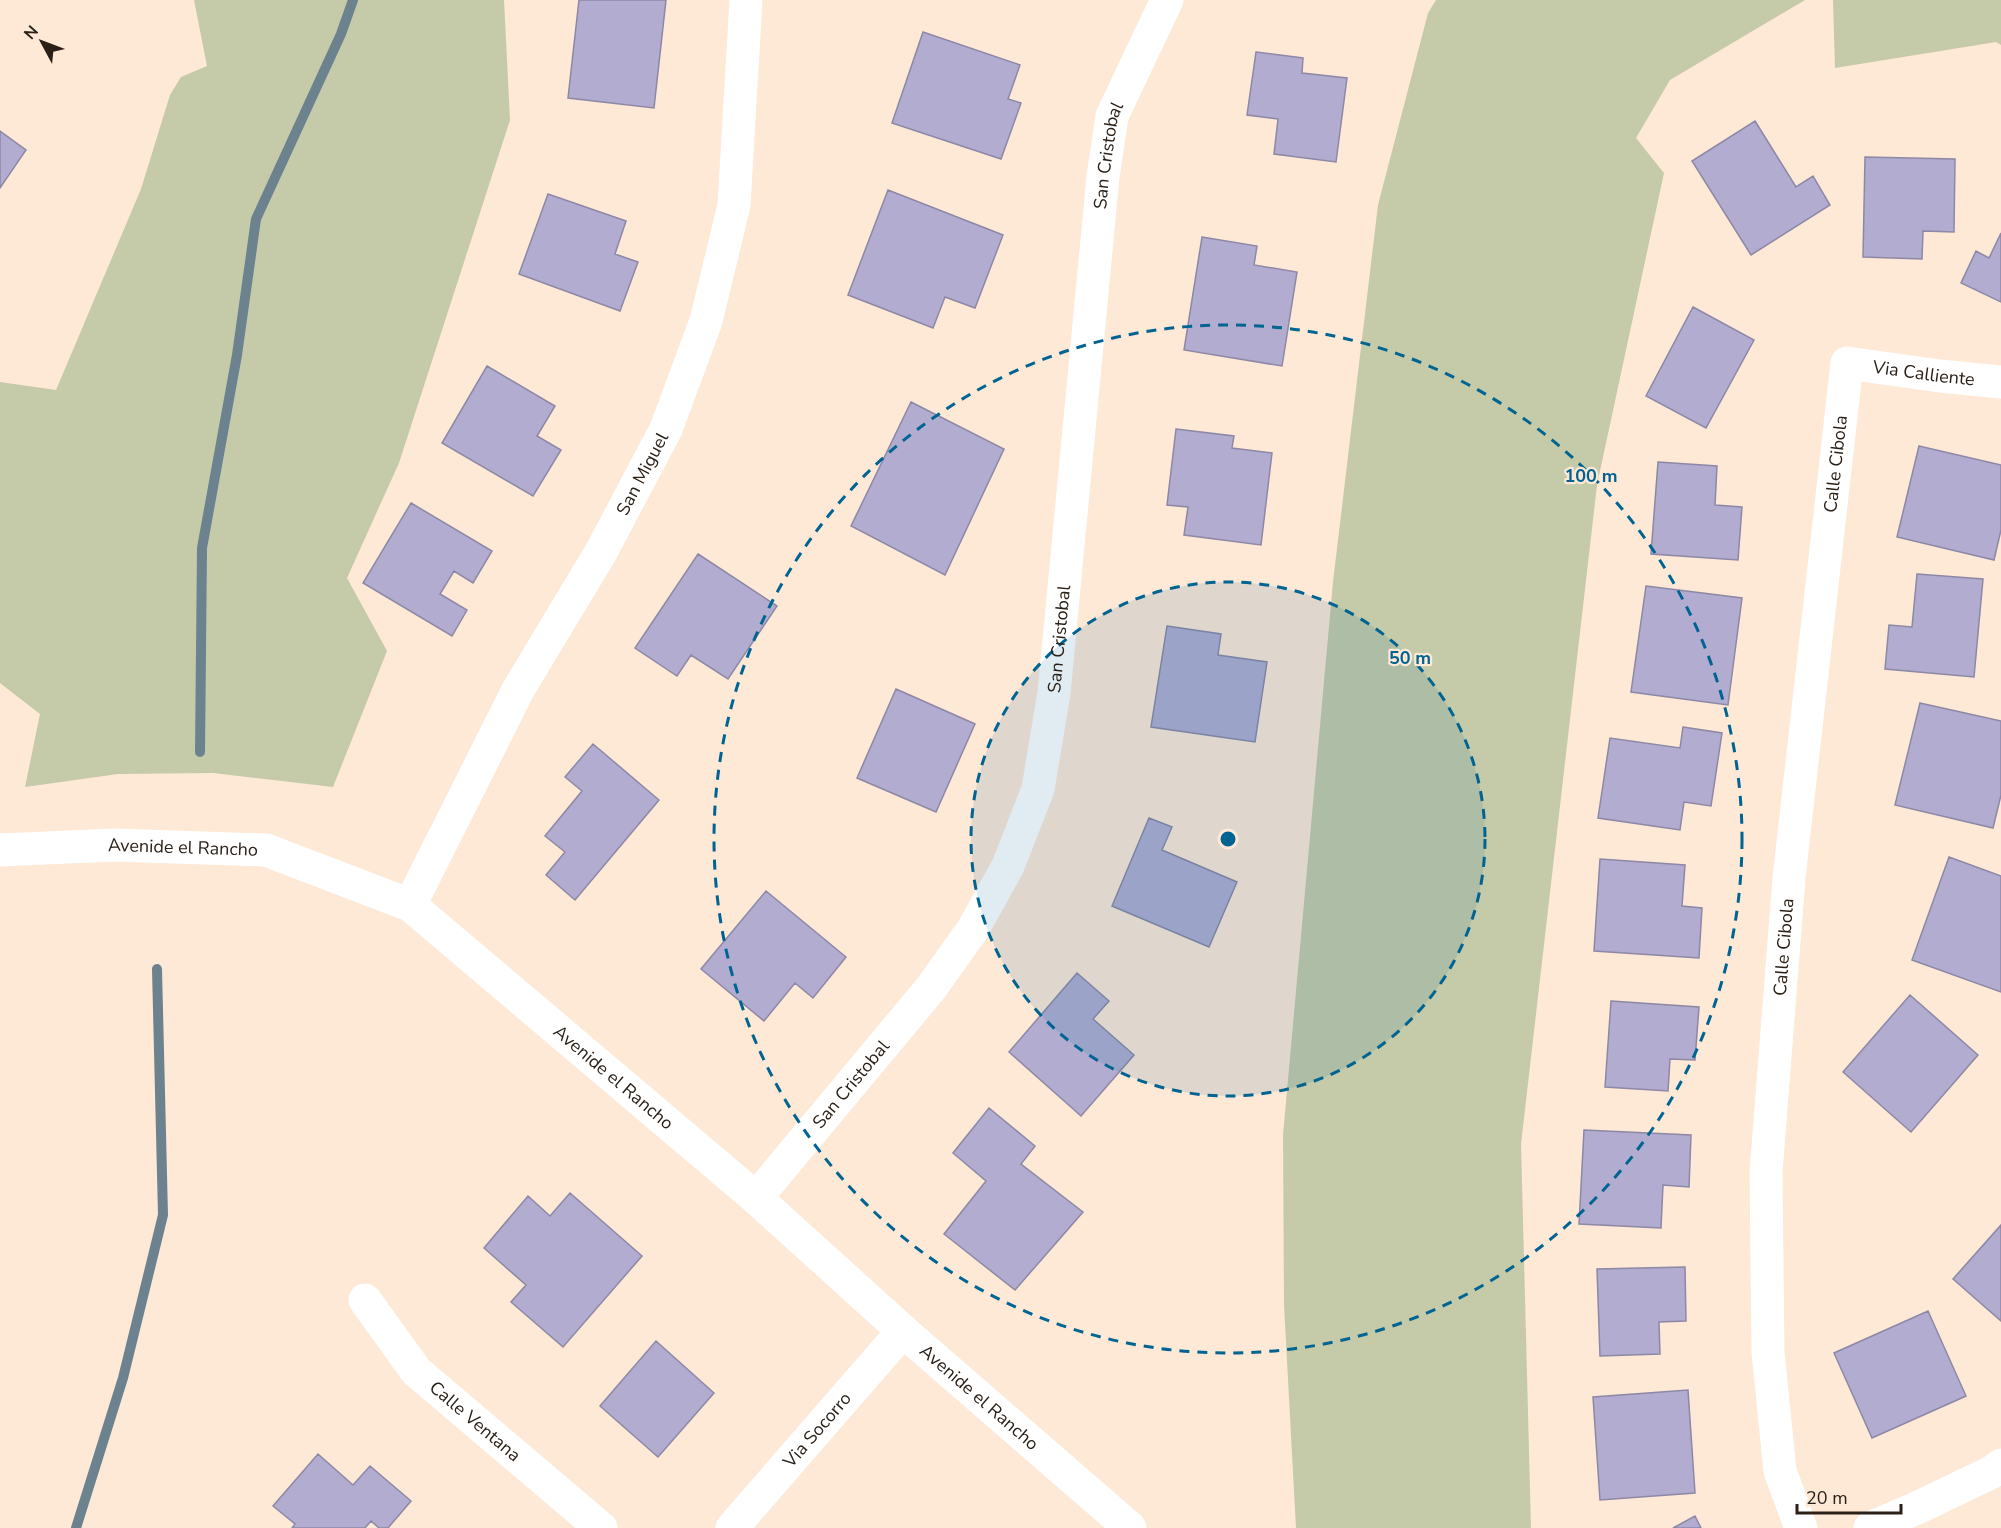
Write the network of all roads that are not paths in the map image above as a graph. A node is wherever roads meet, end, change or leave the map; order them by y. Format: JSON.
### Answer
{"nodes":[{"id":1,"x":746,"y":0,"type":"edge"},
{"id":2,"x":1167,"y":0,"type":"edge"},
{"id":3,"x":1847,"y":363,"type":"joint"},
{"id":4,"x":2001,"y":382,"type":"edge"},
{"id":5,"x":0,"y":850,"type":"edge"},
{"id":6,"x":410,"y":905,"type":"junction"},
{"id":7,"x":756,"y":1198,"type":"junction"},
{"id":8,"x":365,"y":1300,"type":"dead end"},
{"id":9,"x":903,"y":1331,"type":"junction"},
{"id":10,"x":2001,"y":1465,"type":"edge"},
{"id":11,"x":600,"y":1528,"type":"edge"},
{"id":12,"x":732,"y":1528,"type":"edge"},
{"id":13,"x":1130,"y":1528,"type":"edge"},
{"id":14,"x":1801,"y":1528,"type":"edge"},
{"id":15,"x":1870,"y":1528,"type":"edge"}],
"edges":[{"from":1,"to":6,"type":"street","name":"San Miguel"},
{"from":2,"to":7,"type":"street","name":"San Cristobal"},
{"from":3,"to":4,"type":"street","name":"Via Calliente"},
{"from":3,"to":14,"type":"street","name":"Calle Cibola"},
{"from":5,"to":6,"type":"street","name":"Avenide el Rancho"},
{"from":6,"to":7,"type":"street","name":"Avenide el Rancho"},
{"from":7,"to":9,"type":"street","name":"Avenide el Rancho"},
{"from":8,"to":11,"type":"street","name":"Calle Ventana"},
{"from":9,"to":12,"type":"street","name":"Via Socorro"},
{"from":9,"to":13,"type":"street","name":"Avenide el Rancho"},
{"from":10,"to":15,"type":"street"}]}
